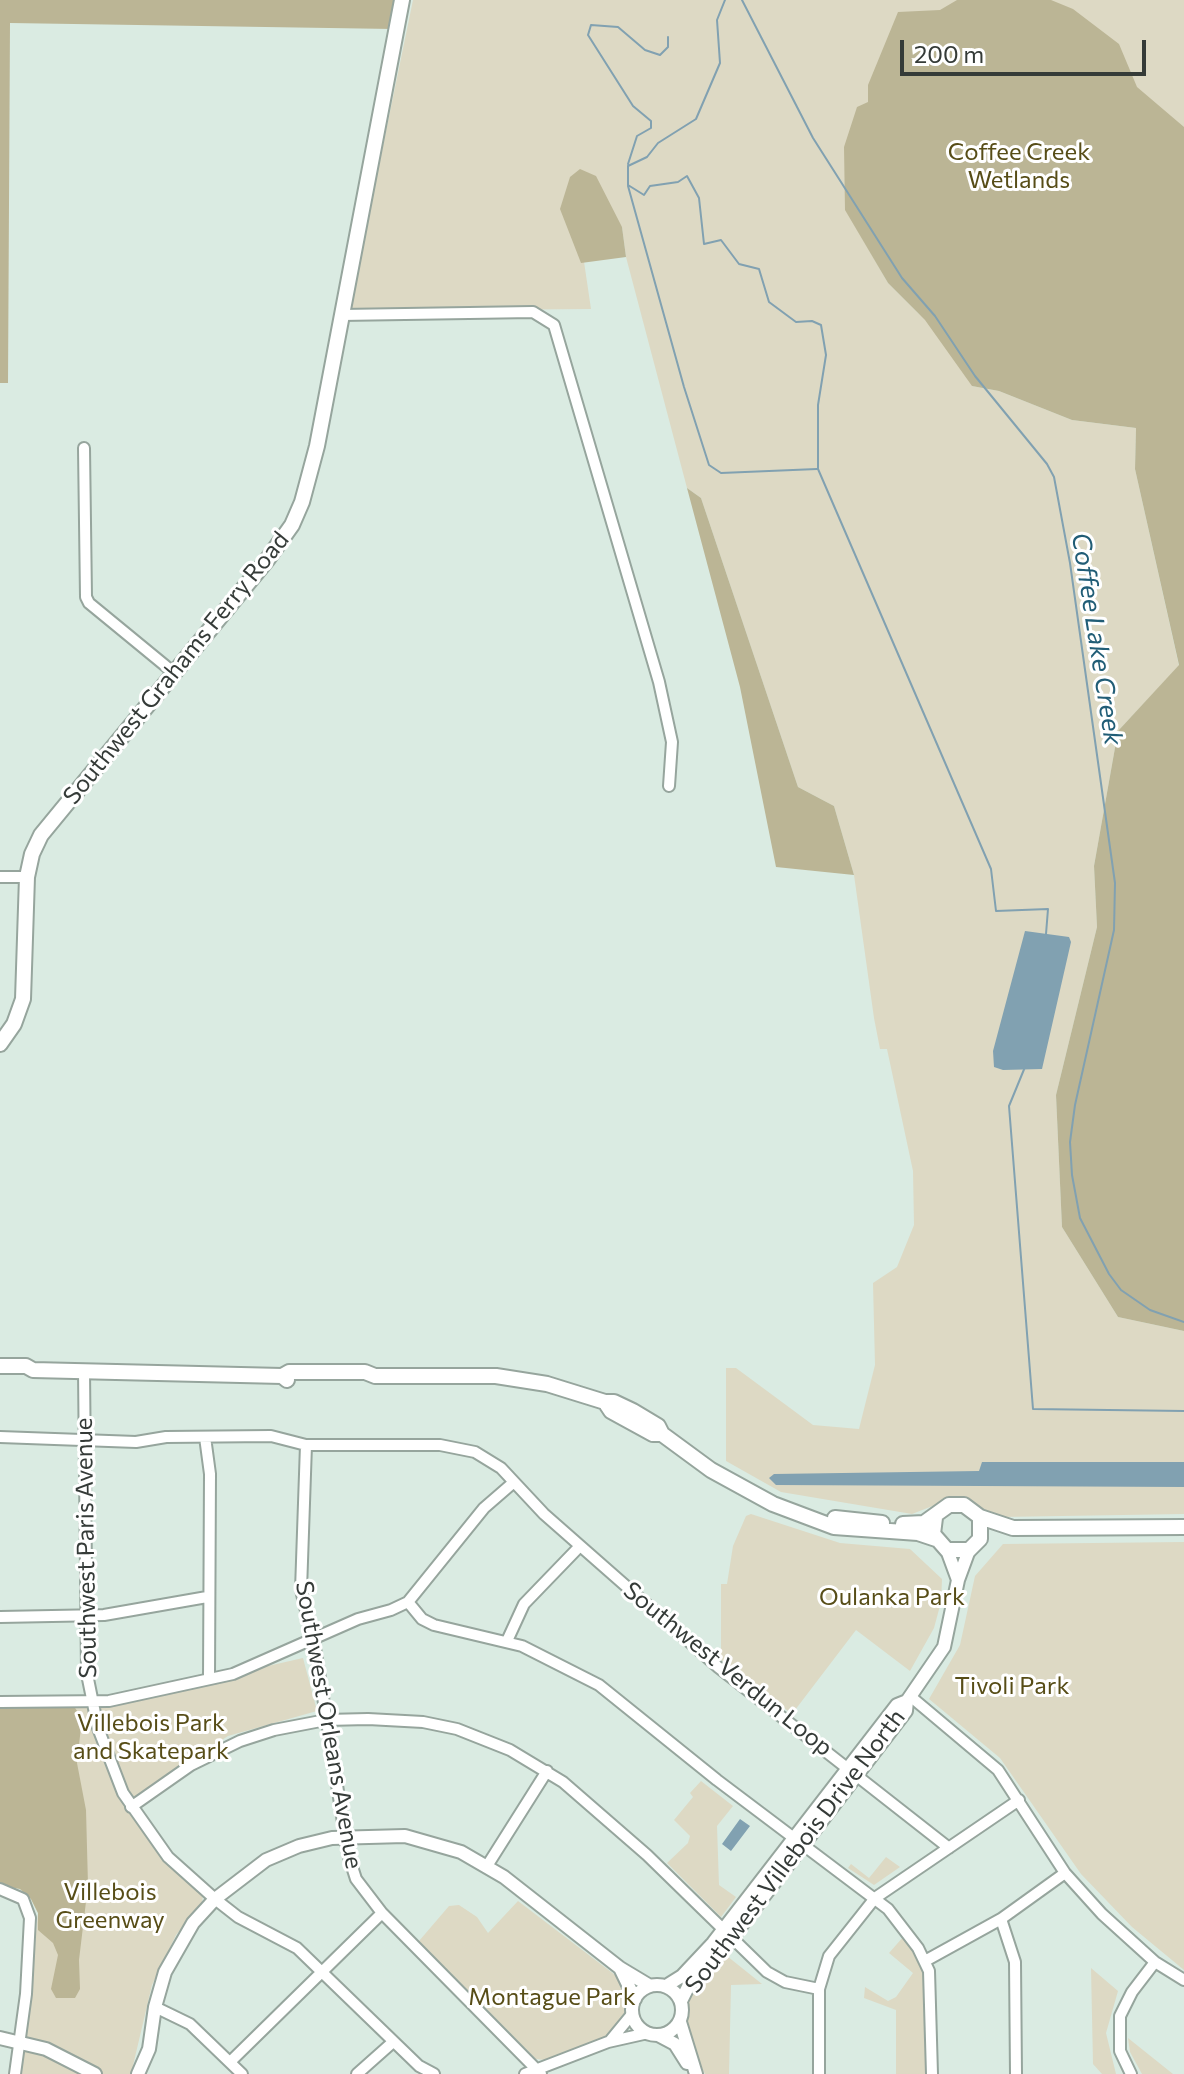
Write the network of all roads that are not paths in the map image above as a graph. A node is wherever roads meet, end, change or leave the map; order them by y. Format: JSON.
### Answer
{"nodes":[{"id":1,"x":402,"y":0,"type":"edge"},
{"id":2,"x":341,"y":315,"type":"junction"},
{"id":3,"x":84,"y":448,"type":"dead end"},
{"id":4,"x":173,"y":672,"type":"junction"},
{"id":5,"x":669,"y":786,"type":"dead end"},
{"id":6,"x":0,"y":877,"type":"edge"},
{"id":7,"x":27,"y":877,"type":"junction"},
{"id":8,"x":0,"y":1044,"type":"edge"},
{"id":9,"x":0,"y":1366,"type":"edge"},
{"id":10,"x":33,"y":1370,"type":"junction"},
{"id":11,"x":84,"y":1370,"type":"junction"},
{"id":12,"x":0,"y":1375,"type":"edge"},
{"id":13,"x":0,"y":1437,"type":"edge"},
{"id":14,"x":205,"y":1437,"type":"junction"},
{"id":15,"x":85,"y":1442,"type":"junction"},
{"id":16,"x":306,"y":1445,"type":"junction"},
{"id":17,"x":514,"y":1482,"type":"junction"},
{"id":18,"x":980,"y":1517,"type":"junction"},
{"id":19,"x":935,"y":1518,"type":"junction"},
{"id":20,"x":827,"y":1522,"type":"junction"},
{"id":21,"x":1184,"y":1527,"type":"edge"},
{"id":22,"x":1013,"y":1528,"type":"junction"},
{"id":23,"x":980,"y":1539,"type":"junction"},
{"id":24,"x":941,"y":1545,"type":"junction"},
{"id":25,"x":580,"y":1546,"type":"junction"},
{"id":26,"x":969,"y":1550,"type":"junction"},
{"id":27,"x":958,"y":1580,"type":"junction"},
{"id":28,"x":207,"y":1597,"type":"junction"},
{"id":29,"x":408,"y":1602,"type":"junction"},
{"id":30,"x":0,"y":1617,"type":"edge"},
{"id":31,"x":86,"y":1617,"type":"junction"},
{"id":32,"x":313,"y":1641,"type":"junction"},
{"id":33,"x":507,"y":1641,"type":"junction"},
{"id":34,"x":209,"y":1678,"type":"junction"},
{"id":35,"x":909,"y":1698,"type":"junction"},
{"id":36,"x":91,"y":1701,"type":"junction"},
{"id":37,"x":0,"y":1702,"type":"edge"},
{"id":38,"x":326,"y":1720,"type":"junction"},
{"id":39,"x":547,"y":1771,"type":"junction"},
{"id":40,"x":853,"y":1771,"type":"junction"},
{"id":41,"x":1019,"y":1800,"type":"junction"},
{"id":42,"x":131,"y":1807,"type":"junction"},
{"id":43,"x":346,"y":1836,"type":"junction"},
{"id":44,"x":800,"y":1841,"type":"junction"},
{"id":45,"x":949,"y":1848,"type":"junction"},
{"id":46,"x":487,"y":1866,"type":"junction"},
{"id":47,"x":1065,"y":1873,"type":"junction"},
{"id":48,"x":0,"y":1889,"type":"edge"},
{"id":49,"x":875,"y":1898,"type":"junction"},
{"id":50,"x":215,"y":1899,"type":"junction"},
{"id":51,"x":382,"y":1913,"type":"junction"},
{"id":52,"x":1001,"y":1919,"type":"junction"},
{"id":53,"x":727,"y":1935,"type":"junction"},
{"id":54,"x":925,"y":1961,"type":"junction"},
{"id":55,"x":1155,"y":1962,"type":"junction"},
{"id":56,"x":620,"y":1968,"type":"junction"},
{"id":57,"x":324,"y":1972,"type":"junction"},
{"id":58,"x":1184,"y":1980,"type":"edge"},
{"id":59,"x":650,"y":1986,"type":"junction"},
{"id":60,"x":666,"y":1986,"type":"junction"},
{"id":61,"x":819,"y":1989,"type":"junction"},
{"id":62,"x":635,"y":1999,"type":"junction"},
{"id":63,"x":681,"y":2001,"type":"junction"},
{"id":64,"x":155,"y":2007,"type":"junction"},
{"id":65,"x":633,"y":2013,"type":"junction"},
{"id":66,"x":680,"y":2022,"type":"junction"},
{"id":67,"x":653,"y":2034,"type":"junction"},
{"id":68,"x":0,"y":2038,"type":"edge"},
{"id":69,"x":20,"y":2042,"type":"junction"},
{"id":70,"x":393,"y":2042,"type":"junction"},
{"id":71,"x":608,"y":2042,"type":"junction"},
{"id":72,"x":230,"y":2062,"type":"junction"},
{"id":73,"x":419,"y":2070,"type":"edge"},
{"id":74,"x":540,"y":2072,"type":"edge"},
{"id":75,"x":696,"y":2072,"type":"edge"},
{"id":76,"x":15,"y":2074,"type":"edge"},
{"id":77,"x":95,"y":2074,"type":"edge"},
{"id":78,"x":138,"y":2074,"type":"edge"},
{"id":79,"x":242,"y":2074,"type":"edge"},
{"id":80,"x":357,"y":2074,"type":"edge"},
{"id":81,"x":434,"y":2074,"type":"edge"},
{"id":82,"x":525,"y":2074,"type":"edge"},
{"id":83,"x":819,"y":2074,"type":"edge"},
{"id":84,"x":932,"y":2074,"type":"edge"},
{"id":85,"x":1016,"y":2074,"type":"edge"},
{"id":86,"x":1131,"y":2074,"type":"edge"}],
"edges":[{"from":1,"to":2,"type":"main road","name":"Southwest Grahams Ferry Road"},
{"from":2,"to":4,"type":"main road","name":"Southwest Grahams Ferry Road"},
{"from":2,"to":5,"type":"street"},
{"from":3,"to":4,"type":"street"},
{"from":4,"to":7,"type":"main road","name":"Southwest Grahams Ferry Road"},
{"from":6,"to":7,"type":"street"},
{"from":7,"to":8,"type":"main road","name":"Southwest Grahams Ferry Road"},
{"from":9,"to":10,"type":"main road"},
{"from":10,"to":11,"type":"main road"},
{"from":10,"to":12,"type":"main road"},
{"from":11,"to":15,"type":"street","name":"Southwest Paris Avenue"},
{"from":11,"to":20,"type":"main road"},
{"from":13,"to":15,"type":"street","name":"Southwest Verdun Loop"},
{"from":14,"to":15,"type":"street","name":"Southwest Verdun Loop"},
{"from":14,"to":16,"type":"street","name":"Southwest Verdun Loop"},
{"from":14,"to":28,"type":"street"},
{"from":15,"to":31,"type":"street","name":"Southwest Paris Avenue"},
{"from":16,"to":17,"type":"street","name":"Southwest Verdun Loop"},
{"from":16,"to":32,"type":"street","name":"Southwest Orleans Avenue"},
{"from":17,"to":25,"type":"street","name":"Southwest Verdun Loop"},
{"from":17,"to":29,"type":"street"},
{"from":18,"to":19,"type":"main road"},
{"from":18,"to":22,"type":"main road"},
{"from":18,"to":23,"type":"main road"},
{"from":19,"to":20,"type":"main road"},
{"from":19,"to":24,"type":"main road"},
{"from":20,"to":24,"type":"main road"},
{"from":21,"to":22,"type":"main road"},
{"from":22,"to":23,"type":"main road"},
{"from":23,"to":26,"type":"main road"},
{"from":24,"to":26,"type":"main road"},
{"from":24,"to":27,"type":"street"},
{"from":25,"to":33,"type":"street"},
{"from":25,"to":40,"type":"street","name":"Southwest Verdun Loop"},
{"from":26,"to":27,"type":"street","name":"Southwest Villebois Drive North"},
{"from":27,"to":35,"type":"street","name":"Southwest Villebois Drive North"},
{"from":28,"to":31,"type":"street"},
{"from":28,"to":34,"type":"street"},
{"from":29,"to":32,"type":"street"},
{"from":29,"to":33,"type":"street"},
{"from":30,"to":31,"type":"street"},
{"from":31,"to":36,"type":"street","name":"Southwest Paris Avenue"},
{"from":32,"to":34,"type":"street"},
{"from":32,"to":38,"type":"street","name":"Southwest Orleans Avenue"},
{"from":33,"to":44,"type":"street"},
{"from":34,"to":36,"type":"street"},
{"from":35,"to":40,"type":"street","name":"Southwest Villebois Drive North"},
{"from":35,"to":41,"type":"street"},
{"from":36,"to":37,"type":"street"},
{"from":36,"to":42,"type":"street","name":"Southwest Paris Avenue"},
{"from":38,"to":39,"type":"street"},
{"from":38,"to":42,"type":"street"},
{"from":38,"to":43,"type":"street","name":"Southwest Orleans Avenue"},
{"from":39,"to":46,"type":"street"},
{"from":39,"to":53,"type":"street"},
{"from":40,"to":44,"type":"street","name":"Southwest Villebois Drive North"},
{"from":40,"to":45,"type":"street","name":"Southwest Verdun Loop"},
{"from":41,"to":45,"type":"street"},
{"from":41,"to":47,"type":"street"},
{"from":42,"to":50,"type":"street","name":"Southwest Paris Avenue"},
{"from":43,"to":46,"type":"street"},
{"from":43,"to":50,"type":"street"},
{"from":43,"to":51,"type":"street","name":"Southwest Orleans Avenue"},
{"from":44,"to":49,"type":"street"},
{"from":44,"to":53,"type":"street","name":"Southwest Villebois Drive North"},
{"from":45,"to":49,"type":"street"},
{"from":46,"to":56,"type":"street"},
{"from":47,"to":52,"type":"street"},
{"from":47,"to":55,"type":"street"},
{"from":48,"to":69,"type":"street"},
{"from":49,"to":54,"type":"street"},
{"from":49,"to":61,"type":"street"},
{"from":50,"to":57,"type":"street","name":"Southwest Paris Avenue"},
{"from":50,"to":64,"type":"street"},
{"from":51,"to":57,"type":"street"},
{"from":51,"to":74,"type":"street","name":"Southwest Orleans Avenue"},
{"from":52,"to":54,"type":"street"},
{"from":52,"to":85,"type":"street"},
{"from":53,"to":60,"type":"street","name":"Southwest Villebois Drive North"},
{"from":53,"to":61,"type":"street"},
{"from":53,"to":63,"type":"street","name":"Southwest Villebois Drive North"},
{"from":54,"to":84,"type":"street"},
{"from":55,"to":58,"type":"street"},
{"from":55,"to":86,"type":"street"},
{"from":56,"to":59,"type":"street"},
{"from":56,"to":62,"type":"street"},
{"from":57,"to":70,"type":"street","name":"Southwest Paris Avenue"},
{"from":57,"to":72,"type":"street"},
{"from":59,"to":60,"type":"street"},
{"from":59,"to":62,"type":"street"},
{"from":60,"to":63,"type":"street"},
{"from":61,"to":83,"type":"street"},
{"from":62,"to":65,"type":"street"},
{"from":63,"to":66,"type":"street"},
{"from":64,"to":72,"type":"street"},
{"from":64,"to":78,"type":"street"},
{"from":65,"to":67,"type":"street"},
{"from":65,"to":71,"type":"street"},
{"from":66,"to":67,"type":"street"},
{"from":66,"to":75,"type":"street"},
{"from":67,"to":71,"type":"street"},
{"from":67,"to":75,"type":"street"},
{"from":68,"to":69,"type":"street"},
{"from":69,"to":76,"type":"street"},
{"from":69,"to":77,"type":"street"},
{"from":70,"to":73,"type":"street","name":"Southwest Paris Avenue"},
{"from":70,"to":80,"type":"street"},
{"from":71,"to":74,"type":"street"},
{"from":72,"to":79,"type":"street"},
{"from":73,"to":81,"type":"street","name":"Southwest Paris Avenue"},
{"from":74,"to":82,"type":"street"}]}
